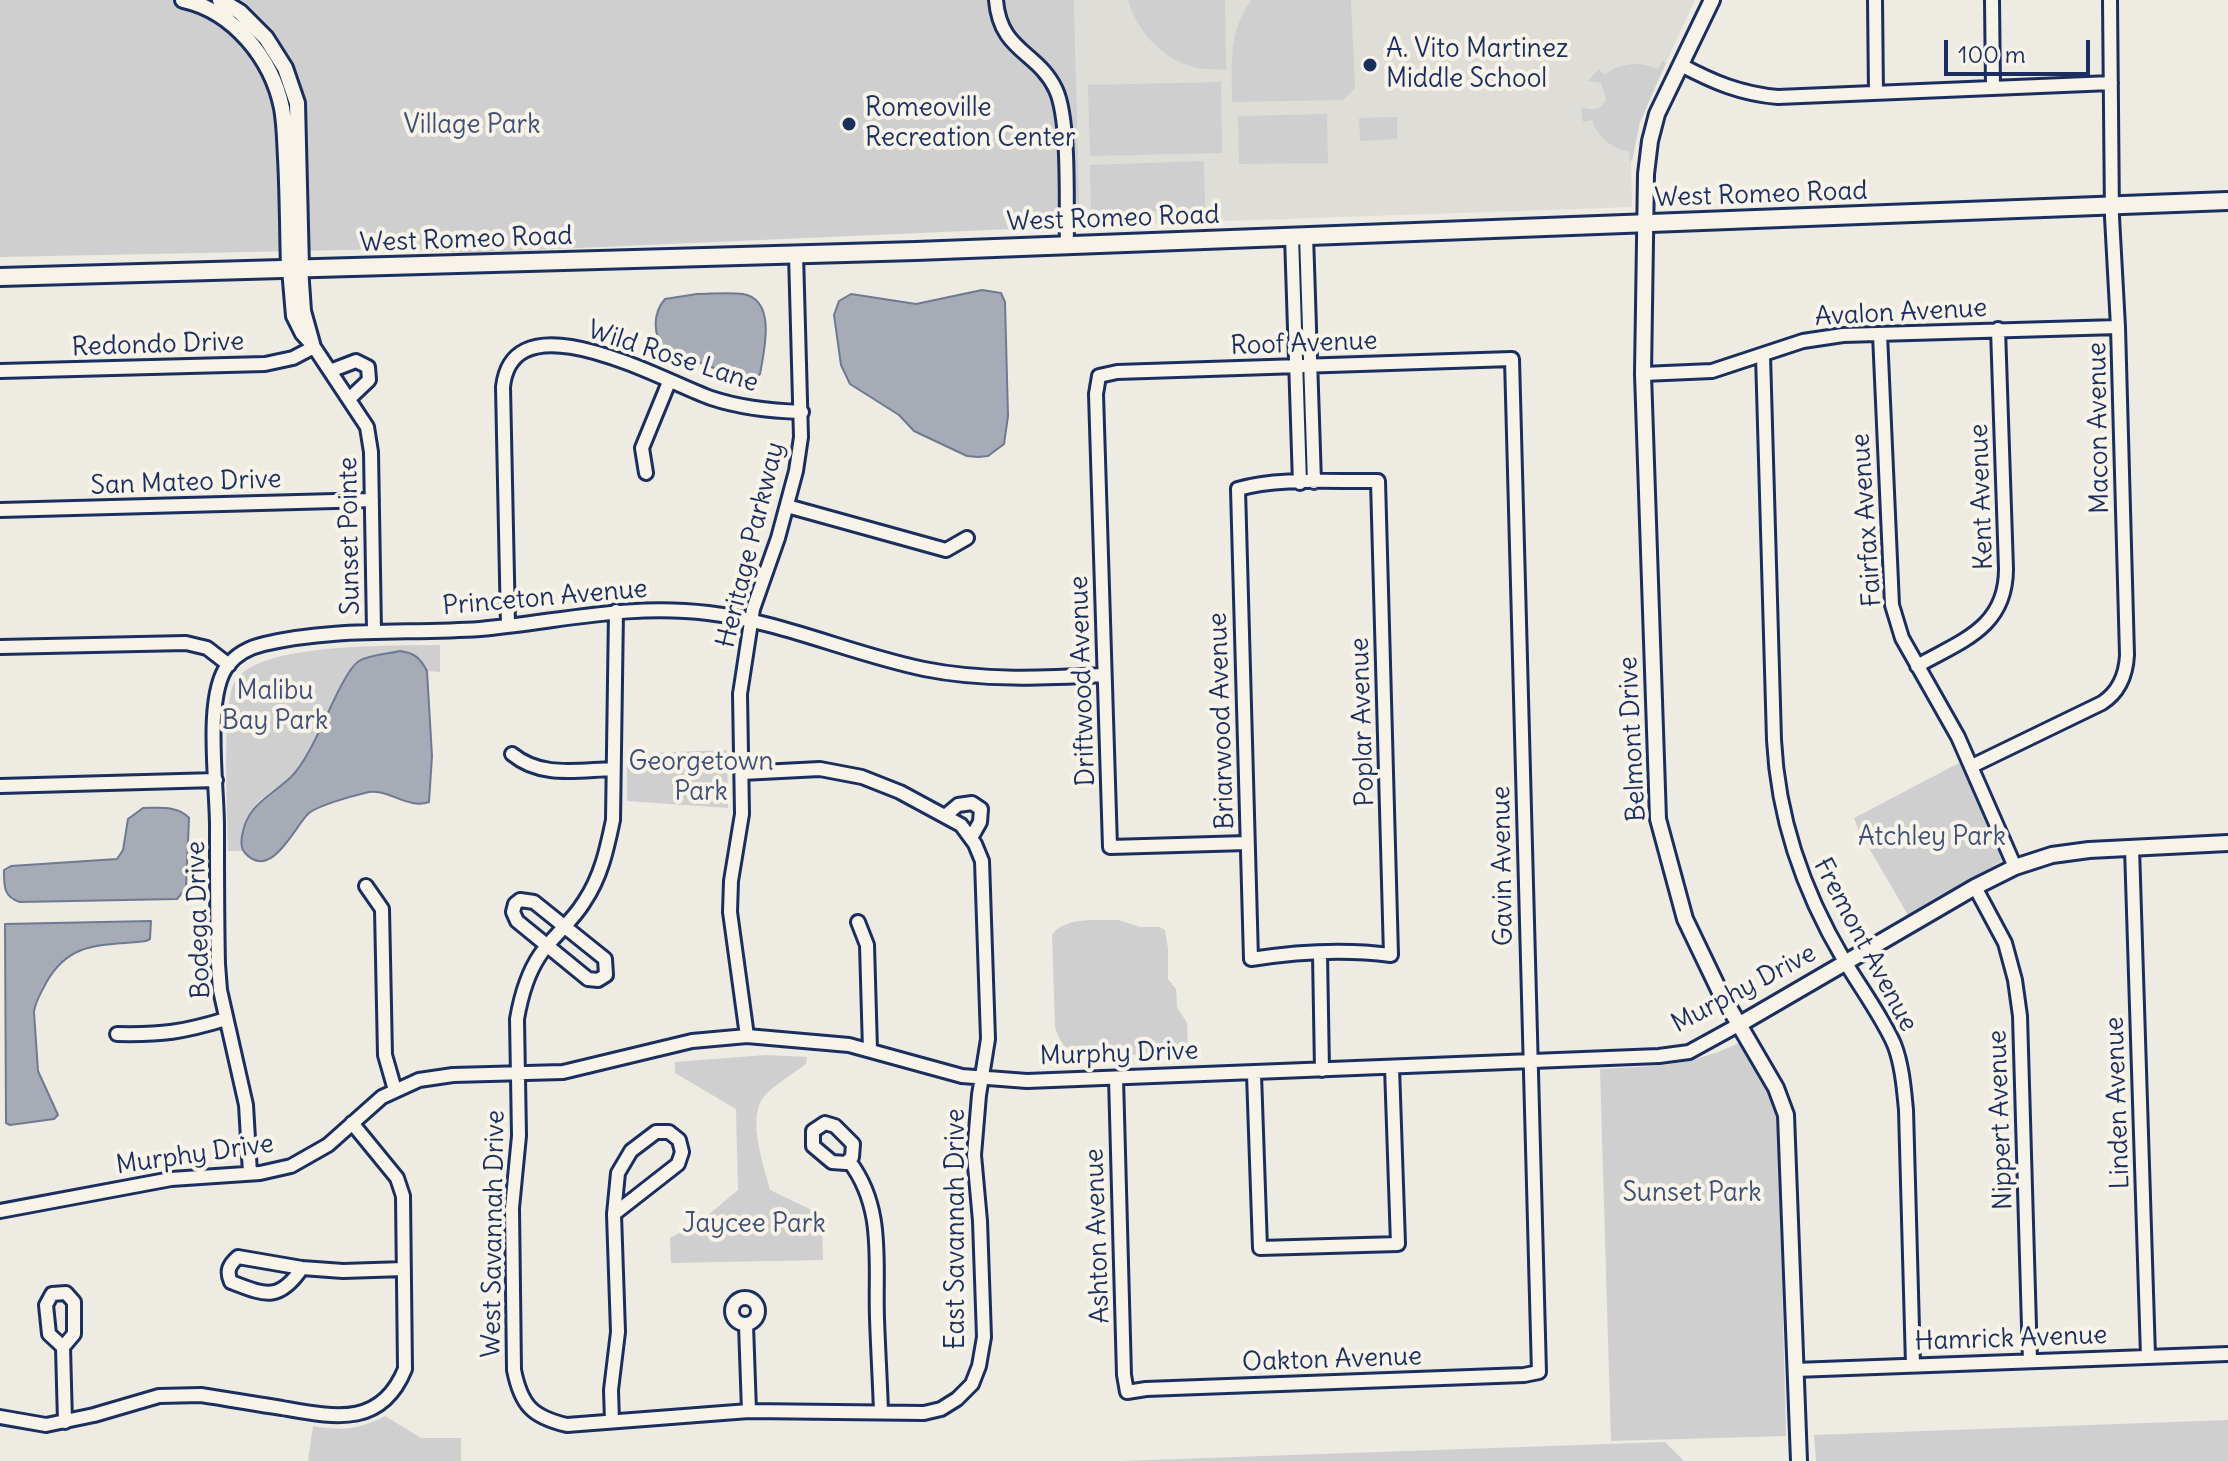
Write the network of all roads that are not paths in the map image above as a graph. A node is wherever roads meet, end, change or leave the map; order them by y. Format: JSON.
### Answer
{"nodes":[{"id":1,"x":183,"y":0,"type":"edge"},
{"id":2,"x":220,"y":0,"type":"edge"},
{"id":3,"x":996,"y":0,"type":"edge"},
{"id":4,"x":1712,"y":0,"type":"edge"},
{"id":5,"x":1875,"y":0,"type":"edge"},
{"id":6,"x":1992,"y":0,"type":"edge"},
{"id":7,"x":2110,"y":0,"type":"edge"},
{"id":8,"x":1681,"y":65,"type":"junction"},
{"id":9,"x":2111,"y":83,"type":"junction"},
{"id":10,"x":1993,"y":87,"type":"junction"},
{"id":11,"x":1876,"y":93,"type":"junction"},
{"id":12,"x":2228,"y":201,"type":"edge"},
{"id":13,"x":2114,"y":206,"type":"junction"},
{"id":14,"x":1646,"y":223,"type":"junction"},
{"id":15,"x":1299,"y":236,"type":"junction"},
{"id":16,"x":1067,"y":245,"type":"junction"},
{"id":17,"x":796,"y":254,"type":"junction"},
{"id":18,"x":295,"y":269,"type":"junction"},
{"id":19,"x":0,"y":277,"type":"edge"},
{"id":20,"x":2118,"y":327,"type":"junction"},
{"id":21,"x":1998,"y":329,"type":"junction"},
{"id":22,"x":1880,"y":334,"type":"junction"},
{"id":23,"x":314,"y":347,"type":"junction"},
{"id":24,"x":1763,"y":355,"type":"junction"},
{"id":25,"x":1512,"y":359,"type":"joint"},
{"id":26,"x":1303,"y":365,"type":"junction"},
{"id":27,"x":0,"y":371,"type":"edge"},
{"id":28,"x":330,"y":371,"type":"junction"},
{"id":29,"x":1643,"y":374,"type":"junction"},
{"id":30,"x":1099,"y":376,"type":"joint"},
{"id":31,"x":669,"y":382,"type":"junction"},
{"id":32,"x":349,"y":399,"type":"junction"},
{"id":33,"x":802,"y":412,"type":"junction"},
{"id":34,"x":646,"y":473,"type":"dead end"},
{"id":35,"x":1314,"y":482,"type":"junction"},
{"id":36,"x":1300,"y":483,"type":"junction"},
{"id":37,"x":372,"y":500,"type":"junction"},
{"id":38,"x":787,"y":506,"type":"junction"},
{"id":39,"x":0,"y":510,"type":"edge"},
{"id":40,"x":967,"y":538,"type":"dead end"},
{"id":41,"x":616,"y":611,"type":"junction"},
{"id":42,"x":751,"y":621,"type":"junction"},
{"id":43,"x":508,"y":625,"type":"junction"},
{"id":44,"x":374,"y":631,"type":"junction"},
{"id":45,"x":0,"y":647,"type":"edge"},
{"id":46,"x":229,"y":665,"type":"junction"},
{"id":47,"x":1917,"y":666,"type":"junction"},
{"id":48,"x":1104,"y":675,"type":"junction"},
{"id":49,"x":512,"y":754,"type":"dead end"},
{"id":50,"x":1972,"y":766,"type":"junction"},
{"id":51,"x":613,"y":769,"type":"junction"},
{"id":52,"x":742,"y":773,"type":"junction"},
{"id":53,"x":216,"y":780,"type":"junction"},
{"id":54,"x":0,"y":786,"type":"edge"},
{"id":55,"x":945,"y":816,"type":"junction"},
{"id":56,"x":971,"y":838,"type":"junction"},
{"id":57,"x":1247,"y":843,"type":"junction"},
{"id":58,"x":2228,"y":843,"type":"edge"},
{"id":59,"x":2132,"y":848,"type":"junction"},
{"id":60,"x":2015,"y":867,"type":"junction"},
{"id":61,"x":366,"y":886,"type":"dead end"},
{"id":62,"x":1975,"y":887,"type":"junction"},
{"id":63,"x":858,"y":922,"type":"dead end"},
{"id":64,"x":565,"y":927,"type":"junction"},
{"id":65,"x":547,"y":947,"type":"junction"},
{"id":66,"x":1320,"y":954,"type":"junction"},
{"id":67,"x":1845,"y":962,"type":"junction"},
{"id":68,"x":226,"y":1019,"type":"junction"},
{"id":69,"x":1740,"y":1024,"type":"junction"},
{"id":70,"x":117,"y":1034,"type":"dead end"},
{"id":71,"x":747,"y":1036,"type":"junction"},
{"id":72,"x":870,"y":1050,"type":"junction"},
{"id":73,"x":1530,"y":1062,"type":"junction"},
{"id":74,"x":1392,"y":1067,"type":"junction"},
{"id":75,"x":1322,"y":1070,"type":"junction"},
{"id":76,"x":517,"y":1073,"type":"junction"},
{"id":77,"x":1254,"y":1074,"type":"junction"},
{"id":78,"x":1116,"y":1078,"type":"junction"},
{"id":79,"x":982,"y":1079,"type":"junction"},
{"id":80,"x":395,"y":1090,"type":"junction"},
{"id":81,"x":352,"y":1123,"type":"junction"},
{"id":82,"x":849,"y":1161,"type":"dead end"},
{"id":83,"x":250,"y":1173,"type":"junction"},
{"id":84,"x":0,"y":1211,"type":"edge"},
{"id":85,"x":614,"y":1214,"type":"junction"},
{"id":86,"x":302,"y":1268,"type":"junction"},
{"id":87,"x":404,"y":1269,"type":"junction"},
{"id":88,"x":746,"y":1325,"type":"dead end"},
{"id":89,"x":63,"y":1347,"type":"dead end"},
{"id":90,"x":2228,"y":1354,"type":"edge"},
{"id":91,"x":2148,"y":1356,"type":"junction"},
{"id":92,"x":2030,"y":1361,"type":"junction"},
{"id":93,"x":1913,"y":1365,"type":"junction"},
{"id":94,"x":1795,"y":1370,"type":"junction"},
{"id":95,"x":1539,"y":1372,"type":"joint"},
{"id":96,"x":1127,"y":1392,"type":"joint"},
{"id":97,"x":749,"y":1411,"type":"junction"},
{"id":98,"x":881,"y":1412,"type":"junction"},
{"id":99,"x":0,"y":1417,"type":"edge"},
{"id":100,"x":612,"y":1421,"type":"junction"},
{"id":101,"x":65,"y":1422,"type":"junction"},
{"id":102,"x":1799,"y":1461,"type":"edge"}],
"edges":[{"from":1,"to":18,"type":"street"},
{"from":2,"to":18,"type":"street"},
{"from":3,"to":16,"type":"street"},
{"from":4,"to":8,"type":"street","name":"Belmont Drive"},
{"from":5,"to":11,"type":"street"},
{"from":6,"to":10,"type":"street"},
{"from":7,"to":9,"type":"street","name":"Macon Avenue"},
{"from":8,"to":11,"type":"street"},
{"from":8,"to":14,"type":"street","name":"Belmont Drive"},
{"from":9,"to":10,"type":"street"},
{"from":9,"to":13,"type":"street","name":"Macon Avenue"},
{"from":10,"to":11,"type":"street"},
{"from":12,"to":13,"type":"main road","name":"West Romeo Road"},
{"from":13,"to":14,"type":"main road","name":"West Romeo Road"},
{"from":13,"to":20,"type":"street","name":"Macon Avenue"},
{"from":14,"to":15,"type":"main road","name":"West Romeo Road"},
{"from":14,"to":29,"type":"street","name":"Belmont Drive"},
{"from":15,"to":16,"type":"main road","name":"West Romeo Road"},
{"from":15,"to":26,"type":"street"},
{"from":16,"to":17,"type":"main road","name":"West Romeo Road"},
{"from":17,"to":18,"type":"main road","name":"West Romeo Road"},
{"from":17,"to":33,"type":"street","name":"Heritage Parkway"},
{"from":18,"to":19,"type":"main road","name":"West Romeo Road"},
{"from":18,"to":23,"type":"street","name":"Sunset Pointe"},
{"from":20,"to":21,"type":"street","name":"Avalon Avenue"},
{"from":20,"to":50,"type":"street","name":"Macon Avenue"},
{"from":21,"to":22,"type":"street","name":"Avalon Avenue"},
{"from":21,"to":47,"type":"street","name":"Kent Avenue"},
{"from":22,"to":24,"type":"street","name":"Avalon Avenue"},
{"from":22,"to":47,"type":"street","name":"Fairfax Avenue"},
{"from":23,"to":27,"type":"street","name":"Redondo Drive"},
{"from":23,"to":28,"type":"street","name":"Sunset Pointe"},
{"from":24,"to":29,"type":"street","name":"Avalon Avenue"},
{"from":24,"to":67,"type":"street","name":"Fremont Avenue"},
{"from":25,"to":26,"type":"street","name":"Roof Avenue"},
{"from":25,"to":73,"type":"street","name":"Gavin Avenue"},
{"from":26,"to":30,"type":"street","name":"Roof Avenue"},
{"from":26,"to":35,"type":"street"},
{"from":26,"to":36,"type":"street"},
{"from":28,"to":32,"type":"street","name":"Sunset Pointe"},
{"from":28,"to":32,"type":"street"},
{"from":29,"to":69,"type":"street","name":"Belmont Drive"},
{"from":30,"to":48,"type":"street","name":"Driftwood Avenue"},
{"from":31,"to":33,"type":"street","name":"Wild Rose Lane"},
{"from":31,"to":34,"type":"street"},
{"from":31,"to":43,"type":"street","name":"Wild Rose Lane"},
{"from":32,"to":37,"type":"street","name":"Sunset Pointe"},
{"from":33,"to":38,"type":"street","name":"Heritage Parkway"},
{"from":35,"to":36,"type":"street","name":"Briarwood Avenue"},
{"from":35,"to":66,"type":"street","name":"Poplar Avenue"},
{"from":36,"to":57,"type":"street","name":"Briarwood Avenue"},
{"from":37,"to":39,"type":"street","name":"San Mateo Drive"},
{"from":37,"to":44,"type":"street","name":"Sunset Pointe"},
{"from":38,"to":40,"type":"street"},
{"from":38,"to":42,"type":"street","name":"Heritage Parkway"},
{"from":41,"to":42,"type":"street","name":"Princeton Avenue"},
{"from":41,"to":43,"type":"street","name":"Princeton Avenue"},
{"from":41,"to":51,"type":"street","name":"West Savannah Drive"},
{"from":42,"to":48,"type":"street","name":"Princeton Avenue"},
{"from":42,"to":52,"type":"street","name":"Heritage Parkway"},
{"from":43,"to":44,"type":"street","name":"Princeton Avenue"},
{"from":44,"to":46,"type":"street","name":"Princeton Avenue"},
{"from":45,"to":46,"type":"street"},
{"from":46,"to":53,"type":"street","name":"Bodega Drive"},
{"from":47,"to":50,"type":"street","name":"Fairfax Avenue"},
{"from":48,"to":57,"type":"street","name":"Driftwood Avenue"},
{"from":49,"to":51,"type":"street"},
{"from":50,"to":60,"type":"street","name":"Fairfax Avenue"},
{"from":51,"to":64,"type":"street","name":"West Savannah Drive"},
{"from":52,"to":55,"type":"street"},
{"from":52,"to":71,"type":"street","name":"Heritage Parkway"},
{"from":53,"to":54,"type":"street"},
{"from":53,"to":68,"type":"street","name":"Bodega Drive"},
{"from":55,"to":56,"type":"street"},
{"from":55,"to":56,"type":"street"},
{"from":56,"to":79,"type":"street","name":"East Savannah Drive"},
{"from":57,"to":66,"type":"street","name":"Briarwood Avenue"},
{"from":58,"to":59,"type":"street","name":"Murphy Drive"},
{"from":59,"to":60,"type":"street","name":"Murphy Drive"},
{"from":59,"to":91,"type":"street","name":"Linden Avenue"},
{"from":60,"to":62,"type":"street","name":"Murphy Drive"},
{"from":61,"to":80,"type":"street"},
{"from":62,"to":67,"type":"street","name":"Murphy Drive"},
{"from":62,"to":92,"type":"street","name":"Nippert Avenue"},
{"from":63,"to":72,"type":"street"},
{"from":64,"to":65,"type":"street","name":"West Savannah Drive"},
{"from":64,"to":65,"type":"street"},
{"from":64,"to":65,"type":"street"},
{"from":65,"to":76,"type":"street","name":"West Savannah Drive"},
{"from":66,"to":75,"type":"street"},
{"from":67,"to":69,"type":"street","name":"Murphy Drive"},
{"from":67,"to":93,"type":"street","name":"Fremont Avenue"},
{"from":68,"to":70,"type":"street"},
{"from":68,"to":83,"type":"street","name":"Bodega Drive"},
{"from":69,"to":73,"type":"street","name":"Murphy Drive"},
{"from":69,"to":94,"type":"street","name":"Belmont Drive"},
{"from":71,"to":72,"type":"street","name":"Murphy Drive"},
{"from":71,"to":76,"type":"street","name":"Murphy Drive"},
{"from":72,"to":79,"type":"street","name":"Murphy Drive"},
{"from":73,"to":74,"type":"street","name":"Murphy Drive"},
{"from":73,"to":95,"type":"street","name":"Gavin Avenue"},
{"from":74,"to":75,"type":"street","name":"Murphy Drive"},
{"from":74,"to":77,"type":"street"},
{"from":75,"to":77,"type":"street","name":"Murphy Drive"},
{"from":76,"to":80,"type":"street","name":"Murphy Drive"},
{"from":76,"to":100,"type":"street","name":"West Savannah Drive"},
{"from":77,"to":78,"type":"street","name":"Murphy Drive"},
{"from":78,"to":79,"type":"street","name":"Murphy Drive"},
{"from":78,"to":96,"type":"street","name":"Ashton Avenue"},
{"from":79,"to":98,"type":"street","name":"East Savannah Drive"},
{"from":80,"to":81,"type":"street","name":"Murphy Drive"},
{"from":81,"to":83,"type":"street","name":"Murphy Drive"},
{"from":81,"to":87,"type":"street"},
{"from":82,"to":98,"type":"street"},
{"from":83,"to":84,"type":"street","name":"Murphy Drive"},
{"from":85,"to":85,"type":"street"},
{"from":85,"to":100,"type":"street"},
{"from":86,"to":86,"type":"street"},
{"from":86,"to":87,"type":"street"},
{"from":87,"to":101,"type":"street"},
{"from":88,"to":97,"type":"street"},
{"from":89,"to":101,"type":"street"},
{"from":90,"to":91,"type":"street","name":"Hamrick Avenue"},
{"from":91,"to":92,"type":"street","name":"Hamrick Avenue"},
{"from":92,"to":93,"type":"street","name":"Hamrick Avenue"},
{"from":93,"to":94,"type":"street","name":"Hamrick Avenue"},
{"from":94,"to":102,"type":"street","name":"Belmont Drive"},
{"from":95,"to":96,"type":"street","name":"Oakton Avenue"},
{"from":97,"to":98,"type":"street","name":"East Savannah Drive"},
{"from":97,"to":100,"type":"street","name":"West Savannah Drive"},
{"from":99,"to":101,"type":"street"}]}
